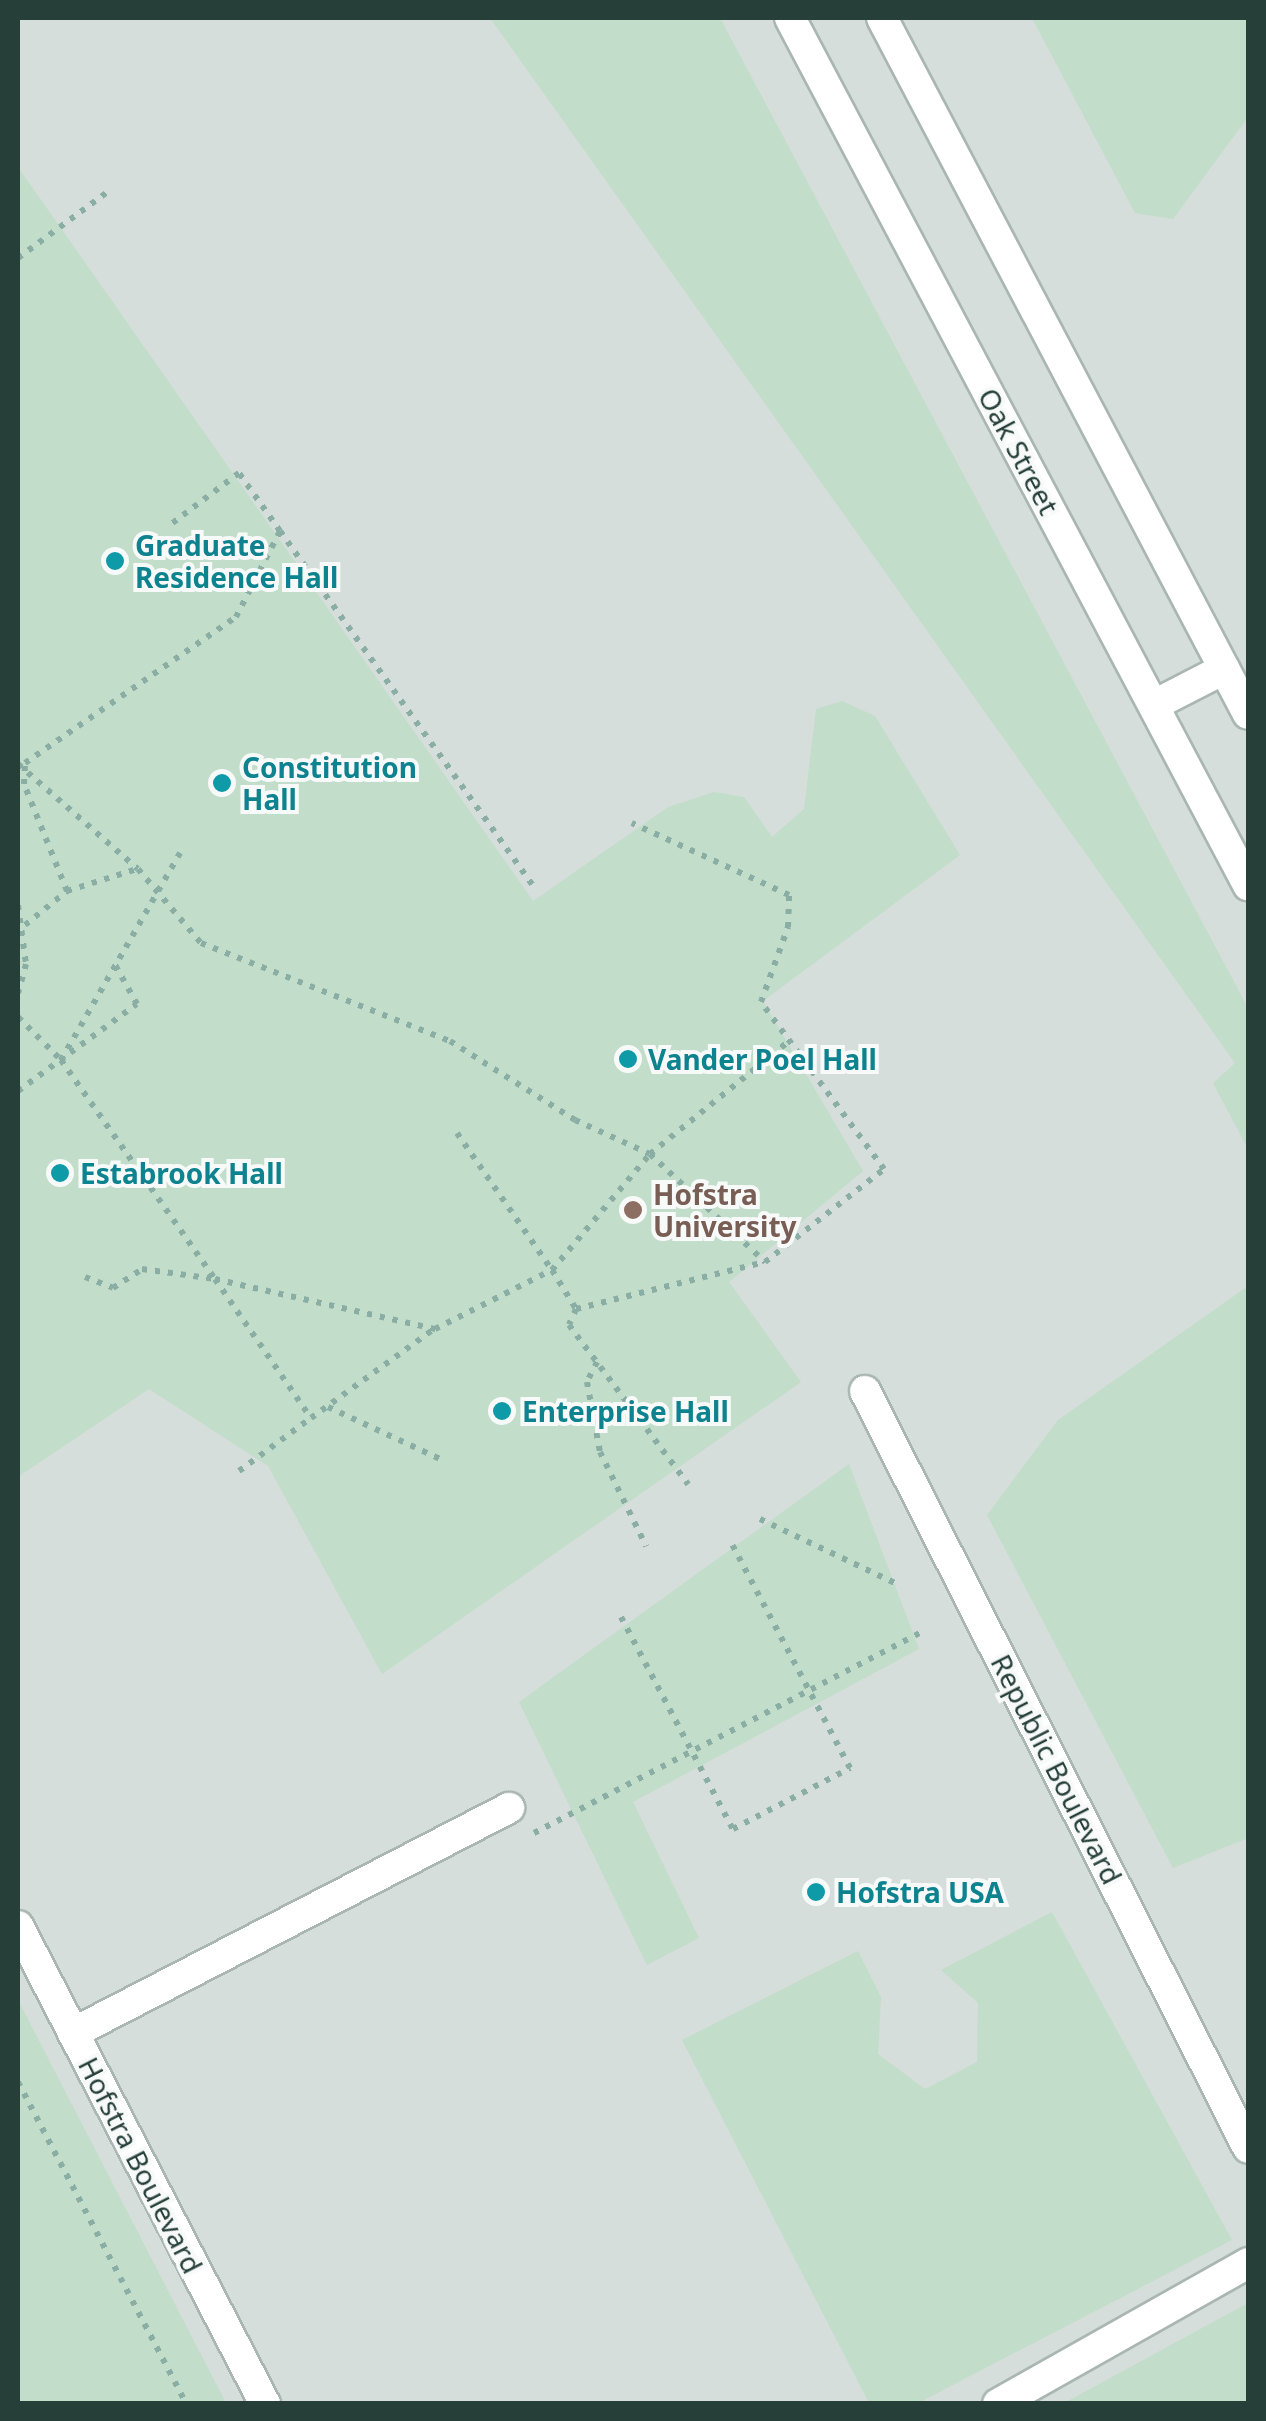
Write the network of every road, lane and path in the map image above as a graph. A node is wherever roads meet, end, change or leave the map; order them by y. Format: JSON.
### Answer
{"nodes":[{"id":1,"x":790,"y":18,"type":"edge"},
{"id":2,"x":882,"y":18,"type":"edge"},
{"id":3,"x":109,"y":191,"type":"dead end"},
{"id":4,"x":18,"y":258,"type":"edge"},
{"id":5,"x":171,"y":524,"type":"dead end"},
{"id":6,"x":280,"y":531,"type":"junction"},
{"id":7,"x":1224,"y":669,"type":"junction"},
{"id":8,"x":1154,"y":705,"type":"junction"},
{"id":9,"x":1248,"y":714,"type":"edge"},
{"id":10,"x":21,"y":763,"type":"edge"},
{"id":11,"x":632,"y":823,"type":"dead end"},
{"id":12,"x":180,"y":853,"type":"dead end"},
{"id":13,"x":138,"y":869,"type":"junction"},
{"id":14,"x":1248,"y":885,"type":"edge"},
{"id":15,"x":154,"y":888,"type":"junction"},
{"id":16,"x":536,"y":890,"type":"dead end"},
{"id":17,"x":67,"y":891,"type":"junction"},
{"id":18,"x":18,"y":905,"type":"edge"},
{"id":19,"x":26,"y":925,"type":"junction"},
{"id":20,"x":114,"y":963,"type":"junction"},
{"id":21,"x":18,"y":993,"type":"edge"},
{"id":22,"x":18,"y":1017,"type":"edge"},
{"id":23,"x":790,"y":1041,"type":"junction"},
{"id":24,"x":61,"y":1060,"type":"junction"},
{"id":25,"x":18,"y":1091,"type":"edge"},
{"id":26,"x":458,"y":1133,"type":"dead end"},
{"id":27,"x":650,"y":1154,"type":"junction"},
{"id":28,"x":765,"y":1262,"type":"junction"},
{"id":29,"x":552,"y":1270,"type":"junction"},
{"id":30,"x":86,"y":1277,"type":"dead end"},
{"id":31,"x":215,"y":1279,"type":"junction"},
{"id":32,"x":576,"y":1309,"type":"junction"},
{"id":33,"x":435,"y":1328,"type":"junction"},
{"id":34,"x":597,"y":1362,"type":"junction"},
{"id":35,"x":865,"y":1391,"type":"dead end"},
{"id":36,"x":328,"y":1406,"type":"junction"},
{"id":37,"x":312,"y":1418,"type":"junction"},
{"id":38,"x":440,"y":1459,"type":"dead end"},
{"id":39,"x":239,"y":1471,"type":"dead end"},
{"id":40,"x":688,"y":1484,"type":"dead end"},
{"id":41,"x":760,"y":1519,"type":"dead end"},
{"id":42,"x":730,"y":1540,"type":"dead end"},
{"id":43,"x":646,"y":1546,"type":"dead end"},
{"id":44,"x":899,"y":1585,"type":"dead end"},
{"id":45,"x":621,"y":1617,"type":"dead end"},
{"id":46,"x":924,"y":1631,"type":"dead end"},
{"id":47,"x":809,"y":1691,"type":"junction"},
{"id":48,"x":692,"y":1751,"type":"junction"},
{"id":49,"x":509,"y":1808,"type":"dead end"},
{"id":50,"x":525,"y":1838,"type":"dead end"},
{"id":51,"x":18,"y":1926,"type":"edge"},
{"id":52,"x":73,"y":2033,"type":"junction"},
{"id":53,"x":18,"y":2082,"type":"edge"},
{"id":54,"x":1248,"y":2148,"type":"edge"},
{"id":55,"x":1248,"y":2263,"type":"edge"},
{"id":56,"x":186,"y":2404,"type":"edge"},
{"id":57,"x":264,"y":2404,"type":"edge"},
{"id":58,"x":998,"y":2404,"type":"edge"}],
"edges":[{"from":1,"to":8,"type":"street","name":"Oak Street"},
{"from":2,"to":7,"type":"street"},
{"from":3,"to":4,"type":"path"},
{"from":5,"to":6,"type":"path"},
{"from":6,"to":10,"type":"path"},
{"from":6,"to":16,"type":"path"},
{"from":7,"to":8,"type":"street"},
{"from":7,"to":9,"type":"street"},
{"from":8,"to":14,"type":"street","name":"Oak Street"},
{"from":10,"to":13,"type":"path"},
{"from":10,"to":17,"type":"path"},
{"from":11,"to":23,"type":"path"},
{"from":12,"to":15,"type":"path"},
{"from":13,"to":15,"type":"path"},
{"from":13,"to":17,"type":"path"},
{"from":15,"to":20,"type":"path"},
{"from":15,"to":27,"type":"path"},
{"from":17,"to":19,"type":"path"},
{"from":18,"to":19,"type":"path"},
{"from":19,"to":21,"type":"path"},
{"from":20,"to":24,"type":"path"},
{"from":20,"to":24,"type":"path"},
{"from":22,"to":24,"type":"path"},
{"from":23,"to":27,"type":"path"},
{"from":23,"to":28,"type":"path"},
{"from":24,"to":25,"type":"path"},
{"from":24,"to":31,"type":"path"},
{"from":26,"to":29,"type":"path"},
{"from":27,"to":28,"type":"path"},
{"from":27,"to":29,"type":"path"},
{"from":28,"to":32,"type":"path"},
{"from":29,"to":32,"type":"path"},
{"from":29,"to":33,"type":"path"},
{"from":30,"to":31,"type":"path"},
{"from":31,"to":33,"type":"path"},
{"from":31,"to":37,"type":"path"},
{"from":32,"to":34,"type":"path"},
{"from":33,"to":36,"type":"path"},
{"from":34,"to":40,"type":"path"},
{"from":34,"to":43,"type":"path"},
{"from":35,"to":54,"type":"street","name":"Republic Boulevard"},
{"from":36,"to":37,"type":"path"},
{"from":36,"to":38,"type":"path"},
{"from":37,"to":39,"type":"path"},
{"from":41,"to":44,"type":"path"},
{"from":42,"to":47,"type":"path"},
{"from":45,"to":48,"type":"path"},
{"from":46,"to":47,"type":"path"},
{"from":47,"to":48,"type":"path"},
{"from":47,"to":48,"type":"path"},
{"from":48,"to":50,"type":"path"},
{"from":49,"to":52,"type":"street"},
{"from":51,"to":52,"type":"street","name":"Hofstra Boulevard"},
{"from":52,"to":57,"type":"street","name":"Hofstra Boulevard"},
{"from":53,"to":56,"type":"path"},
{"from":55,"to":58,"type":"street"}]}
